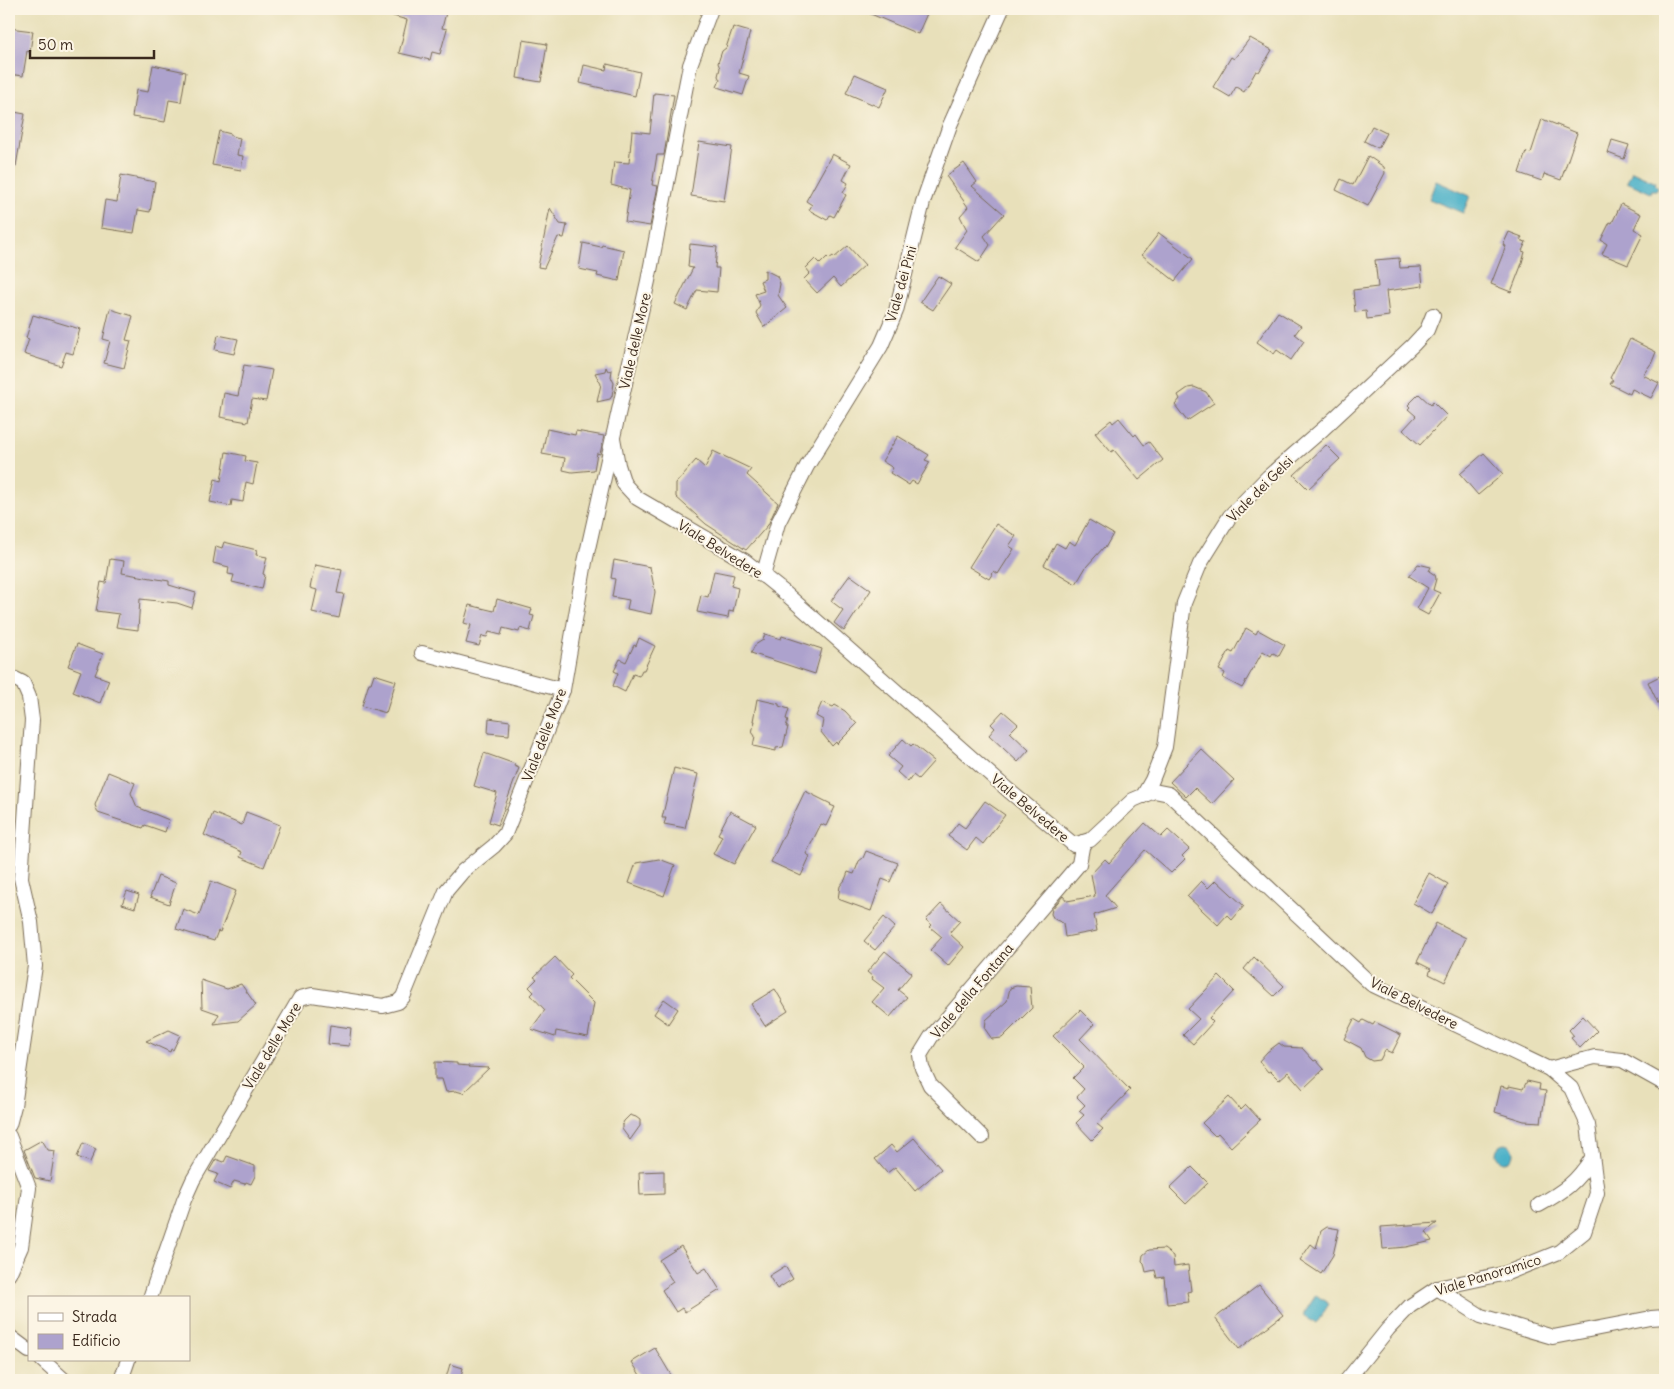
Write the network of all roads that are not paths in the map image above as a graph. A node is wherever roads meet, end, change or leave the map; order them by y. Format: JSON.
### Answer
{"nodes":[{"id":1,"x":711,"y":9,"type":"edge"},
{"id":2,"x":1002,"y":9,"type":"edge"},
{"id":3,"x":1433,"y":315,"type":"dead end"},
{"id":4,"x":613,"y":438,"type":"junction"},
{"id":5,"x":764,"y":576,"type":"junction"},
{"id":6,"x":422,"y":653,"type":"dead end"},
{"id":7,"x":9,"y":676,"type":"edge"},
{"id":8,"x":563,"y":690,"type":"junction"},
{"id":9,"x":1143,"y":796,"type":"junction"},
{"id":10,"x":1083,"y":842,"type":"junction"},
{"id":11,"x":1549,"y":1069,"type":"junction"},
{"id":12,"x":1665,"y":1084,"type":"edge"},
{"id":13,"x":9,"y":1125,"type":"edge"},
{"id":14,"x":9,"y":1136,"type":"edge"},
{"id":15,"x":982,"y":1137,"type":"dead end"},
{"id":16,"x":1592,"y":1158,"type":"junction"},
{"id":17,"x":1539,"y":1205,"type":"dead end"},
{"id":18,"x":9,"y":1274,"type":"edge"},
{"id":19,"x":1437,"y":1288,"type":"junction"},
{"id":20,"x":151,"y":1296,"type":"edge"},
{"id":21,"x":1665,"y":1317,"type":"edge"},
{"id":22,"x":9,"y":1336,"type":"edge"},
{"id":23,"x":28,"y":1349,"type":"edge"},
{"id":24,"x":44,"y":1362,"type":"edge"},
{"id":25,"x":127,"y":1362,"type":"edge"},
{"id":26,"x":64,"y":1380,"type":"edge"},
{"id":27,"x":121,"y":1380,"type":"edge"},
{"id":28,"x":1347,"y":1380,"type":"edge"}],
"edges":[{"from":1,"to":4,"type":"street","name":"Viale delle More"},
{"from":2,"to":5,"type":"street","name":"Viale dei Pini"},
{"from":3,"to":9,"type":"street","name":"Viale dei Gelsi"},
{"from":4,"to":5,"type":"street","name":"Viale Belvedere"},
{"from":4,"to":8,"type":"street","name":"Viale delle More"},
{"from":5,"to":10,"type":"street","name":"Viale Belvedere"},
{"from":6,"to":8,"type":"street"},
{"from":7,"to":13,"type":"street"},
{"from":8,"to":20,"type":"street","name":"Viale delle More"},
{"from":9,"to":10,"type":"street","name":"Viale Belvedere"},
{"from":9,"to":11,"type":"street","name":"Viale Belvedere"},
{"from":10,"to":15,"type":"street","name":"Viale della Fontana"},
{"from":11,"to":12,"type":"street"},
{"from":11,"to":16,"type":"street","name":"Viale Belvedere"},
{"from":14,"to":18,"type":"street"},
{"from":16,"to":17,"type":"street"},
{"from":16,"to":19,"type":"street","name":"Viale Panoramico"},
{"from":19,"to":21,"type":"street"},
{"from":19,"to":28,"type":"street","name":"Viale Panoramico"},
{"from":22,"to":23,"type":"street"},
{"from":24,"to":26,"type":"street"},
{"from":25,"to":27,"type":"street"}]}
